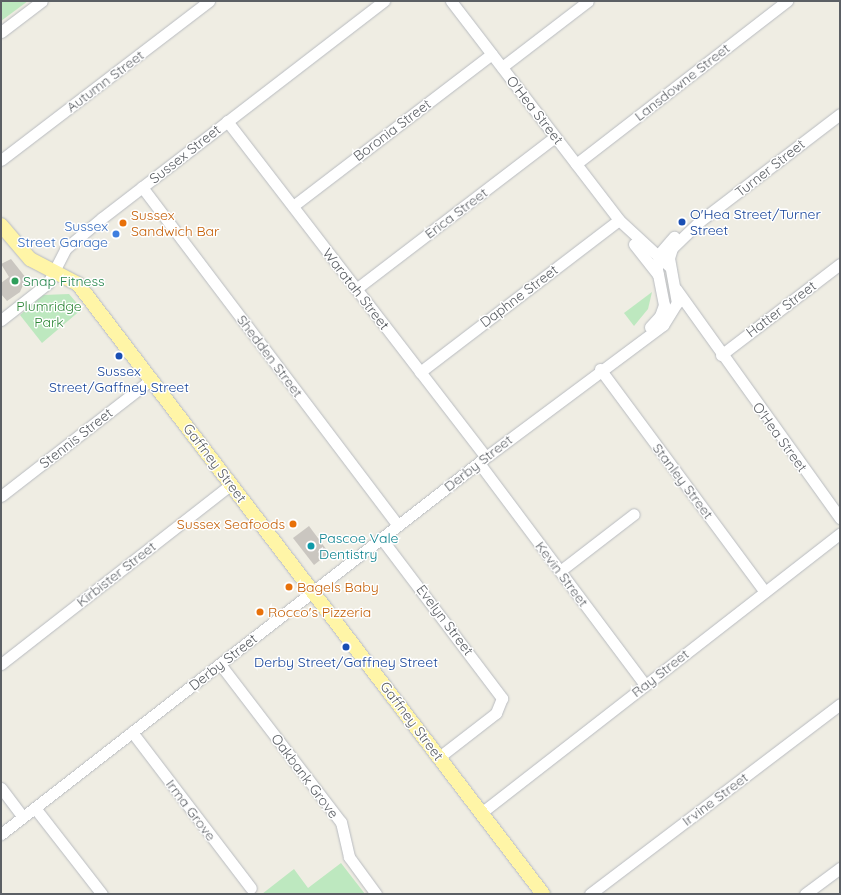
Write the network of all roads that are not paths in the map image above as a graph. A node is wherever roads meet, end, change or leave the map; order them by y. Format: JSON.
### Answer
{"nodes":[{"id":1,"x":42,"y":1,"type":"edge"},
{"id":2,"x":210,"y":1,"type":"edge"},
{"id":3,"x":384,"y":1,"type":"edge"},
{"id":4,"x":451,"y":1,"type":"edge"},
{"id":5,"x":588,"y":1,"type":"edge"},
{"id":6,"x":787,"y":1,"type":"edge"},
{"id":7,"x":1,"y":32,"type":"edge"},
{"id":8,"x":492,"y":54,"type":"junction"},
{"id":9,"x":502,"y":67,"type":"junction"},
{"id":10,"x":840,"y":114,"type":"edge"},
{"id":11,"x":228,"y":121,"type":"junction"},
{"id":12,"x":555,"y":137,"type":"junction"},
{"id":13,"x":1,"y":160,"type":"edge"},
{"id":14,"x":576,"y":164,"type":"junction"},
{"id":15,"x":142,"y":187,"type":"junction"},
{"id":16,"x":292,"y":206,"type":"junction"},
{"id":17,"x":619,"y":220,"type":"junction"},
{"id":18,"x":700,"y":221,"type":"junction"},
{"id":19,"x":1,"y":225,"type":"edge"},
{"id":20,"x":659,"y":254,"type":"junction"},
{"id":21,"x":840,"y":264,"type":"edge"},
{"id":22,"x":670,"y":267,"type":"junction"},
{"id":23,"x":55,"y":270,"type":"junction"},
{"id":24,"x":658,"y":275,"type":"junction"},
{"id":25,"x":356,"y":289,"type":"junction"},
{"id":26,"x":669,"y":289,"type":"junction"},
{"id":27,"x":675,"y":309,"type":"junction"},
{"id":28,"x":1,"y":320,"type":"edge"},
{"id":29,"x":634,"y":343,"type":"junction"},
{"id":30,"x":721,"y":355,"type":"junction"},
{"id":31,"x":600,"y":370,"type":"junction"},
{"id":32,"x":420,"y":372,"type":"junction"},
{"id":33,"x":152,"y":379,"type":"junction"},
{"id":34,"x":482,"y":460,"type":"junction"},
{"id":35,"x":231,"y":484,"type":"junction"},
{"id":36,"x":1,"y":496,"type":"edge"},
{"id":37,"x":634,"y":514,"type":"dead end"},
{"id":38,"x":840,"y":518,"type":"edge"},
{"id":39,"x":398,"y":525,"type":"junction"},
{"id":40,"x":840,"y":534,"type":"edge"},
{"id":41,"x":382,"y":538,"type":"junction"},
{"id":42,"x":560,"y":571,"type":"junction"},
{"id":43,"x":313,"y":591,"type":"junction"},
{"id":44,"x":765,"y":592,"type":"junction"},
{"id":45,"x":1,"y":664,"type":"edge"},
{"id":46,"x":220,"y":664,"type":"junction"},
{"id":47,"x":645,"y":685,"type":"junction"},
{"id":48,"x":840,"y":704,"type":"edge"},
{"id":49,"x":132,"y":732,"type":"junction"},
{"id":50,"x":439,"y":757,"type":"junction"},
{"id":51,"x":1,"y":788,"type":"edge"},
{"id":52,"x":35,"y":808,"type":"junction"},
{"id":53,"x":481,"y":813,"type":"junction"},
{"id":54,"x":23,"y":817,"type":"junction"},
{"id":55,"x":1,"y":834,"type":"edge"},
{"id":56,"x":840,"y":868,"type":"edge"},
{"id":57,"x":251,"y":888,"type":"dead end"},
{"id":58,"x":102,"y":894,"type":"edge"},
{"id":59,"x":376,"y":894,"type":"edge"},
{"id":60,"x":543,"y":894,"type":"edge"},
{"id":61,"x":590,"y":894,"type":"edge"},
{"id":62,"x":805,"y":894,"type":"edge"}],
"edges":[{"from":1,"to":7,"type":"street"},
{"from":2,"to":13,"type":"street","name":"Autumn Street"},
{"from":3,"to":11,"type":"street","name":"Sussex Street"},
{"from":4,"to":8,"type":"street","name":"O'Hea Street"},
{"from":5,"to":9,"type":"street"},
{"from":6,"to":14,"type":"street","name":"Lansdowne Street"},
{"from":8,"to":9,"type":"street","name":"O'Hea Street"},
{"from":8,"to":16,"type":"street","name":"Boronia Street"},
{"from":9,"to":12,"type":"street","name":"O'Hea Street"},
{"from":10,"to":18,"type":"street","name":"Turner Street"},
{"from":11,"to":15,"type":"street","name":"Sussex Street"},
{"from":11,"to":16,"type":"street","name":"Waratah Street"},
{"from":12,"to":14,"type":"street","name":"O'Hea Street"},
{"from":12,"to":25,"type":"street","name":"Erica Street"},
{"from":14,"to":17,"type":"street","name":"O'Hea Street"},
{"from":15,"to":23,"type":"street","name":"Sussex Street"},
{"from":15,"to":39,"type":"street","name":"Shedden Street"},
{"from":16,"to":25,"type":"street","name":"Waratah Street"},
{"from":17,"to":20,"type":"street","name":"O'Hea Street"},
{"from":17,"to":24,"type":"street","name":"O'Hea Street"},
{"from":17,"to":32,"type":"street","name":"Daphne Street"},
{"from":18,"to":20,"type":"street","name":"Turner Street"},
{"from":18,"to":22,"type":"street","name":"Turner Street"},
{"from":19,"to":23,"type":"main road","name":"Gaffney Street"},
{"from":20,"to":22,"type":"street","name":"O'Hea Street"},
{"from":20,"to":24,"type":"street"},
{"from":21,"to":30,"type":"street","name":"Hatter Street"},
{"from":22,"to":26,"type":"street","name":"Turner Street"},
{"from":23,"to":28,"type":"street","name":"Sussex Street"},
{"from":23,"to":33,"type":"main road","name":"Gaffney Street"},
{"from":24,"to":26,"type":"street"},
{"from":25,"to":32,"type":"street","name":"Waratah Street"},
{"from":26,"to":27,"type":"street","name":"O'Hea Street"},
{"from":26,"to":29,"type":"street","name":"Derby Street"},
{"from":26,"to":30,"type":"street","name":"O'Hea Street"},
{"from":27,"to":29,"type":"street","name":"Derby Street"},
{"from":27,"to":30,"type":"street","name":"O'Hea Street"},
{"from":29,"to":31,"type":"street","name":"Derby Street"},
{"from":30,"to":38,"type":"street","name":"O'Hea Street"},
{"from":31,"to":34,"type":"street","name":"Derby Street"},
{"from":31,"to":44,"type":"street","name":"Stanley Street"},
{"from":32,"to":34,"type":"street","name":"Waratah Street"},
{"from":33,"to":35,"type":"main road","name":"Gaffney Street"},
{"from":33,"to":36,"type":"street","name":"Stennis Street"},
{"from":34,"to":39,"type":"street","name":"Derby Street"},
{"from":34,"to":42,"type":"street","name":"Kevin Street"},
{"from":35,"to":43,"type":"main road","name":"Gaffney Street"},
{"from":35,"to":45,"type":"street","name":"Kirbister Street"},
{"from":37,"to":42,"type":"street"},
{"from":39,"to":41,"type":"street","name":"Derby Street"},
{"from":40,"to":44,"type":"street","name":"Ray Street"},
{"from":41,"to":43,"type":"street","name":"Derby Street"},
{"from":41,"to":50,"type":"street","name":"Evelyn Street"},
{"from":42,"to":47,"type":"street","name":"Kevin Street"},
{"from":43,"to":46,"type":"street","name":"Derby Street"},
{"from":43,"to":50,"type":"main road","name":"Gaffney Street"},
{"from":44,"to":47,"type":"street","name":"Ray Street"},
{"from":46,"to":49,"type":"street","name":"Derby Street"},
{"from":46,"to":59,"type":"street","name":"Oakbank Grove"},
{"from":47,"to":53,"type":"street","name":"Ray Street"},
{"from":48,"to":61,"type":"street","name":"Irvine Street"},
{"from":49,"to":52,"type":"street","name":"Derby Street"},
{"from":49,"to":57,"type":"street","name":"Irma Grove"},
{"from":50,"to":53,"type":"main road","name":"Gaffney Street"},
{"from":51,"to":54,"type":"street"},
{"from":52,"to":54,"type":"street","name":"Derby Street"},
{"from":52,"to":58,"type":"street"},
{"from":53,"to":60,"type":"main road","name":"Gaffney Street"},
{"from":54,"to":55,"type":"street","name":"Derby Street"},
{"from":56,"to":62,"type":"street"}]}
